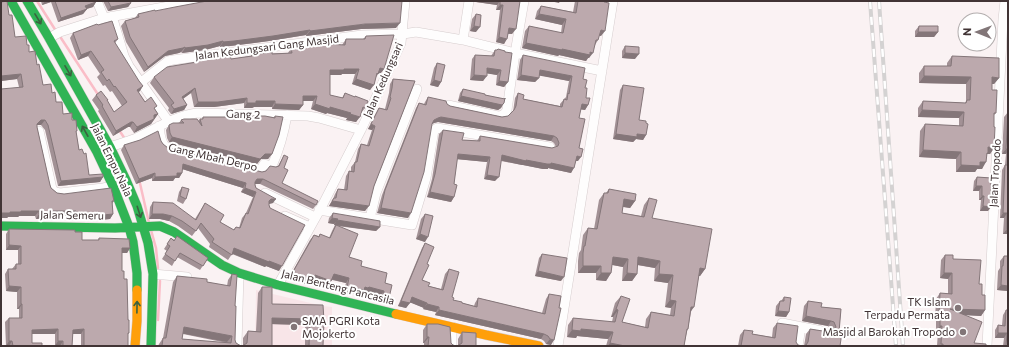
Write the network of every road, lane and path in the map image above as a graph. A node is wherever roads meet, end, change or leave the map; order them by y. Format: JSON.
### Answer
{"nodes":[{"id":1,"x":22,"y":1,"type":"edge"},
{"id":2,"x":27,"y":1,"type":"edge"},
{"id":3,"x":97,"y":1,"type":"edge"},
{"id":4,"x":196,"y":1,"type":"edge"},
{"id":5,"x":405,"y":1,"type":"edge"},
{"id":6,"x":469,"y":1,"type":"edge"},
{"id":7,"x":524,"y":1,"type":"edge"},
{"id":8,"x":613,"y":1,"type":"edge"},
{"id":9,"x":1005,"y":1,"type":"edge"},
{"id":10,"x":12,"y":4,"type":"edge"},
{"id":11,"x":108,"y":17,"type":"junction"},
{"id":12,"x":403,"y":34,"type":"junction"},
{"id":13,"x":55,"y":35,"type":"junction"},
{"id":14,"x":463,"y":40,"type":"junction"},
{"id":15,"x":515,"y":53,"type":"junction"},
{"id":16,"x":602,"y":71,"type":"junction"},
{"id":17,"x":140,"y":83,"type":"junction"},
{"id":18,"x":416,"y":89,"type":"dead end"},
{"id":19,"x":448,"y":105,"type":"edge"},
{"id":20,"x":287,"y":115,"type":"junction"},
{"id":21,"x":169,"y":122,"type":"junction"},
{"id":22,"x":159,"y":126,"type":"junction"},
{"id":23,"x":39,"y":130,"type":"edge"},
{"id":24,"x":361,"y":130,"type":"junction"},
{"id":25,"x":110,"y":147,"type":"junction"},
{"id":26,"x":550,"y":147,"type":"edge"},
{"id":27,"x":113,"y":186,"type":"junction"},
{"id":28,"x":257,"y":189,"type":"edge"},
{"id":29,"x":277,"y":212,"type":"edge"},
{"id":30,"x":317,"y":213,"type":"junction"},
{"id":31,"x":370,"y":218,"type":"junction"},
{"id":32,"x":1,"y":226,"type":"edge"},
{"id":33,"x":148,"y":226,"type":"junction"},
{"id":34,"x":129,"y":227,"type":"junction"},
{"id":35,"x":310,"y":227,"type":"junction"},
{"id":36,"x":239,"y":273,"type":"junction"},
{"id":37,"x":153,"y":274,"type":"junction"},
{"id":38,"x":198,"y":278,"type":"edge"},
{"id":39,"x":278,"y":285,"type":"junction"},
{"id":40,"x":782,"y":323,"type":"edge"},
{"id":41,"x":453,"y":327,"type":"junction"},
{"id":42,"x":801,"y":327,"type":"junction"},
{"id":43,"x":826,"y":332,"type":"edge"},
{"id":44,"x":135,"y":346,"type":"edge"},
{"id":45,"x":151,"y":346,"type":"edge"},
{"id":46,"x":237,"y":346,"type":"edge"},
{"id":47,"x":452,"y":346,"type":"edge"},
{"id":48,"x":539,"y":346,"type":"edge"},
{"id":49,"x":558,"y":346,"type":"edge"},
{"id":50,"x":798,"y":346,"type":"edge"},
{"id":51,"x":986,"y":346,"type":"edge"}],
"edges":[{"from":1,"to":10,"type":"main road"},
{"from":2,"to":13,"type":"main road","name":"Jalan Empu Nala","one_way":true},
{"from":3,"to":11,"type":"street"},
{"from":4,"to":11,"type":"street"},
{"from":5,"to":12,"type":"street"},
{"from":6,"to":14,"type":"street"},
{"from":7,"to":15,"type":"street"},
{"from":8,"to":16,"type":"street"},
{"from":9,"to":51,"type":"street","name":"Jalan Tropodo"},
{"from":27,"to":10,"type":"main road","name":"Jalan Empu Nala","one_way":true},
{"from":11,"to":13,"type":"street"},
{"from":11,"to":17,"type":"street"},
{"from":12,"to":14,"type":"street","name":"Jalan Kedungsari"},
{"from":12,"to":17,"type":"street","name":"Jalan Kedungsari Gang Masjid"},
{"from":12,"to":24,"type":"street","name":"Jalan Kedungsari"},
{"from":13,"to":25,"type":"main road","name":"Jalan Empu Nala","one_way":true},
{"from":14,"to":15,"type":"street","name":"Jalan Kedungsari"},
{"from":15,"to":16,"type":"street","name":"Jalan Kedungsari"},
{"from":15,"to":19,"type":"street"},
{"from":16,"to":49,"type":"street"},
{"from":17,"to":21,"type":"street"},
{"from":18,"to":31,"type":"street"},
{"from":20,"to":21,"type":"street","name":"Gang 2"},
{"from":20,"to":22,"type":"street","name":"Gang Mbah Derpo"},
{"from":20,"to":24,"type":"street","name":"Gang 2"},
{"from":21,"to":22,"type":"street","name":"Gang 2"},
{"from":22,"to":25,"type":"street","name":"Gang 2"},
{"from":23,"to":27,"type":"street"},
{"from":24,"to":30,"type":"street","name":"Jalan Kedungsari"},
{"from":25,"to":33,"type":"main road","name":"Jalan Empu Nala","one_way":true},
{"from":26,"to":31,"type":"street"},
{"from":27,"to":34,"type":"main road","name":"Jalan Empu Nala"},
{"from":28,"to":30,"type":"street"},
{"from":29,"to":35,"type":"street"},
{"from":30,"to":31,"type":"street"},
{"from":30,"to":35,"type":"street","name":"Jalan Kedungsari"},
{"from":32,"to":34,"type":"main road","name":"Jalan Semeru"},
{"from":33,"to":34,"type":"main road","name":"Jalan Semeru"},
{"from":33,"to":36,"type":"main road","name":"Jalan Benteng Pancasila"},
{"from":33,"to":37,"type":"main road","name":"Jalan Empu Nala"},
{"from":44,"to":34,"type":"main road","name":"Jalan Empu Nala","one_way":true},
{"from":35,"to":39,"type":"street","name":"Jalan Kedungsari"},
{"from":36,"to":39,"type":"main road","name":"Jalan Benteng Pancasila"},
{"from":36,"to":46,"type":"street"},
{"from":37,"to":38,"type":"street"},
{"from":37,"to":45,"type":"main road","name":"Jalan Empu Nala"},
{"from":39,"to":41,"type":"main road","name":"Jalan Benteng Pancasila"},
{"from":40,"to":42,"type":"street"},
{"from":41,"to":47,"type":"street"},
{"from":41,"to":48,"type":"main road","name":"Jalan Benteng Pancasila"},
{"from":42,"to":43,"type":"street"},
{"from":42,"to":50,"type":"street"}]}
